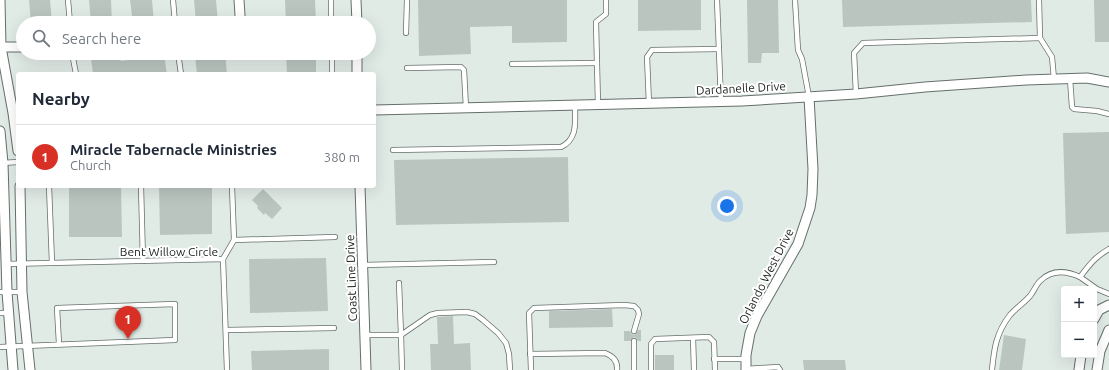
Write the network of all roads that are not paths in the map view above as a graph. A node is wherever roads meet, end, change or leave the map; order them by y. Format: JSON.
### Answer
{"nodes":[{"id":1,"x":0,"y":0,"type":"edge"},
{"id":2,"x":68,"y":0,"type":"edge"},
{"id":3,"x":173,"y":0,"type":"edge"},
{"id":4,"x":239,"y":0,"type":"edge"},
{"id":5,"x":331,"y":0,"type":"edge"},
{"id":6,"x":356,"y":0,"type":"edge"},
{"id":7,"x":407,"y":0,"type":"edge"},
{"id":8,"x":606,"y":0,"type":"edge"},
{"id":9,"x":717,"y":0,"type":"edge"},
{"id":10,"x":795,"y":0,"type":"edge"},
{"id":11,"x":1039,"y":0,"type":"edge"},
{"id":12,"x":69,"y":16,"type":"edge"},
{"id":13,"x":174,"y":16,"type":"edge"},
{"id":14,"x":240,"y":16,"type":"edge"},
{"id":15,"x":331,"y":16,"type":"edge"},
{"id":16,"x":357,"y":16,"type":"edge"},
{"id":17,"x":406,"y":33,"type":"dead end"},
{"id":18,"x":1040,"y":38,"type":"junction"},
{"id":19,"x":1,"y":47,"type":"edge"},
{"id":20,"x":16,"y":47,"type":"edge"},
{"id":21,"x":719,"y":49,"type":"junction"},
{"id":22,"x":73,"y":60,"type":"edge"},
{"id":23,"x":179,"y":60,"type":"edge"},
{"id":24,"x":332,"y":60,"type":"edge"},
{"id":25,"x":357,"y":60,"type":"edge"},
{"id":26,"x":597,"y":63,"type":"junction"},
{"id":27,"x":512,"y":64,"type":"dead end"},
{"id":28,"x":406,"y":68,"type":"dead end"},
{"id":29,"x":76,"y":72,"type":"edge"},
{"id":30,"x":181,"y":72,"type":"edge"},
{"id":31,"x":332,"y":72,"type":"edge"},
{"id":32,"x":357,"y":72,"type":"edge"},
{"id":33,"x":1054,"y":79,"type":"junction"},
{"id":34,"x":1070,"y":79,"type":"junction"},
{"id":35,"x":1109,"y":82,"type":"edge"},
{"id":36,"x":856,"y":94,"type":"junction"},
{"id":37,"x":809,"y":97,"type":"junction"},
{"id":38,"x":721,"y":102,"type":"junction"},
{"id":39,"x":649,"y":104,"type":"junction"},
{"id":40,"x":598,"y":105,"type":"junction"},
{"id":41,"x":574,"y":106,"type":"junction"},
{"id":42,"x":466,"y":108,"type":"junction"},
{"id":43,"x":376,"y":110,"type":"edge"},
{"id":44,"x":1109,"y":114,"type":"edge"},
{"id":45,"x":0,"y":131,"type":"edge"},
{"id":46,"x":16,"y":136,"type":"edge"},
{"id":47,"x":393,"y":150,"type":"dead end"},
{"id":48,"x":16,"y":162,"type":"edge"},
{"id":49,"x":2,"y":163,"type":"edge"},
{"id":50,"x":20,"y":188,"type":"edge"},
{"id":51,"x":49,"y":188,"type":"edge"},
{"id":52,"x":141,"y":188,"type":"edge"},
{"id":53,"x":232,"y":188,"type":"edge"},
{"id":54,"x":360,"y":188,"type":"edge"},
{"id":55,"x":335,"y":237,"type":"dead end"},
{"id":56,"x":234,"y":240,"type":"junction"},
{"id":57,"x":1109,"y":249,"type":"edge"},
{"id":58,"x":223,"y":259,"type":"junction"},
{"id":59,"x":143,"y":261,"type":"junction"},
{"id":60,"x":494,"y":262,"type":"dead end"},
{"id":61,"x":52,"y":263,"type":"junction"},
{"id":62,"x":6,"y":264,"type":"junction"},
{"id":63,"x":21,"y":264,"type":"junction"},
{"id":64,"x":363,"y":266,"type":"junction"},
{"id":65,"x":1080,"y":277,"type":"junction"},
{"id":66,"x":399,"y":283,"type":"dead end"},
{"id":67,"x":4,"y":292,"type":"edge"},
{"id":68,"x":22,"y":292,"type":"junction"},
{"id":69,"x":1109,"y":294,"type":"edge"},
{"id":70,"x":1109,"y":304,"type":"edge"},
{"id":71,"x":4,"y":313,"type":"edge"},
{"id":72,"x":1097,"y":314,"type":"edge"},
{"id":73,"x":334,"y":328,"type":"dead end"},
{"id":74,"x":226,"y":330,"type":"junction"},
{"id":75,"x":1109,"y":330,"type":"edge"},
{"id":76,"x":634,"y":331,"type":"dead end"},
{"id":77,"x":365,"y":335,"type":"junction"},
{"id":78,"x":401,"y":335,"type":"junction"},
{"id":79,"x":693,"y":338,"type":"junction"},
{"id":80,"x":634,"y":341,"type":"dead end"},
{"id":81,"x":59,"y":344,"type":"junction"},
{"id":82,"x":27,"y":345,"type":"junction"},
{"id":83,"x":11,"y":346,"type":"junction"},
{"id":84,"x":0,"y":347,"type":"edge"},
{"id":85,"x":530,"y":354,"type":"junction"},
{"id":86,"x":1081,"y":358,"type":"edge"},
{"id":87,"x":714,"y":359,"type":"junction"},
{"id":88,"x":746,"y":359,"type":"junction"},
{"id":89,"x":746,"y":369,"type":"edge"},
{"id":90,"x":13,"y":370,"type":"edge"},
{"id":91,"x":30,"y":370,"type":"edge"},
{"id":92,"x":227,"y":370,"type":"edge"},
{"id":93,"x":366,"y":370,"type":"edge"},
{"id":94,"x":402,"y":370,"type":"edge"},
{"id":95,"x":510,"y":370,"type":"edge"},
{"id":96,"x":531,"y":370,"type":"edge"},
{"id":97,"x":617,"y":370,"type":"edge"},
{"id":98,"x":634,"y":370,"type":"edge"},
{"id":99,"x":651,"y":370,"type":"edge"},
{"id":100,"x":694,"y":370,"type":"edge"},
{"id":101,"x":715,"y":370,"type":"edge"},
{"id":102,"x":780,"y":370,"type":"edge"},
{"id":103,"x":992,"y":370,"type":"edge"},
{"id":104,"x":1079,"y":370,"type":"edge"},
{"id":105,"x":1097,"y":370,"type":"edge"}],
"edges":[{"from":1,"to":19,"type":"street"},
{"from":2,"to":12,"type":"lane"},
{"from":3,"to":13,"type":"lane"},
{"from":4,"to":14,"type":"street"},
{"from":5,"to":15,"type":"lane"},
{"from":6,"to":16,"type":"street"},
{"from":7,"to":17,"type":"lane"},
{"from":8,"to":26,"type":"lane"},
{"from":9,"to":21,"type":"lane"},
{"from":10,"to":37,"type":"lane"},
{"from":11,"to":18,"type":"lane"},
{"from":18,"to":33,"type":"lane"},
{"from":18,"to":36,"type":"lane"},
{"from":19,"to":20,"type":"street"},
{"from":19,"to":46,"type":"street"},
{"from":21,"to":38,"type":"lane"},
{"from":21,"to":39,"type":"lane"},
{"from":22,"to":29,"type":"lane"},
{"from":23,"to":30,"type":"lane"},
{"from":24,"to":31,"type":"lane"},
{"from":25,"to":32,"type":"street"},
{"from":26,"to":27,"type":"lane"},
{"from":26,"to":40,"type":"lane"},
{"from":28,"to":42,"type":"lane"},
{"from":33,"to":34,"type":"street","name":"Dardanelle Drive"},
{"from":33,"to":36,"type":"street","name":"Dardanelle Drive"},
{"from":34,"to":35,"type":"street","name":"Dardanelle Drive"},
{"from":34,"to":44,"type":"lane"},
{"from":36,"to":37,"type":"street","name":"Dardanelle Drive"},
{"from":37,"to":38,"type":"street","name":"Dardanelle Drive"},
{"from":37,"to":88,"type":"street","name":"Orlando West Drive"},
{"from":38,"to":39,"type":"street","name":"Dardanelle Drive"},
{"from":39,"to":40,"type":"street","name":"Dardanelle Drive"},
{"from":40,"to":41,"type":"street","name":"Dardanelle Drive"},
{"from":41,"to":42,"type":"street","name":"Dardanelle Drive"},
{"from":41,"to":47,"type":"lane"},
{"from":42,"to":43,"type":"street","name":"Dardanelle Drive"},
{"from":45,"to":49,"type":"street"},
{"from":48,"to":49,"type":"lane"},
{"from":49,"to":62,"type":"street"},
{"from":50,"to":63,"type":"street"},
{"from":51,"to":61,"type":"lane"},
{"from":52,"to":59,"type":"lane"},
{"from":53,"to":56,"type":"lane"},
{"from":54,"to":64,"type":"street","name":"Coast Line Drive"},
{"from":55,"to":56,"type":"lane"},
{"from":56,"to":58,"type":"lane"},
{"from":57,"to":65,"type":"lane"},
{"from":58,"to":59,"type":"lane","name":"Bent Willow Circle"},
{"from":58,"to":74,"type":"lane","name":"Bent Willow Circle"},
{"from":59,"to":61,"type":"lane","name":"Bent Willow Circle"},
{"from":60,"to":64,"type":"lane"},
{"from":61,"to":63,"type":"lane","name":"Bent Willow Circle"},
{"from":62,"to":63,"type":"lane","name":"Bent Willow Circle"},
{"from":62,"to":67,"type":"street"},
{"from":63,"to":68,"type":"street"},
{"from":64,"to":77,"type":"street","name":"Coast Line Drive"},
{"from":65,"to":69,"type":"lane"},
{"from":65,"to":103,"type":"lane"},
{"from":66,"to":78,"type":"lane"},
{"from":67,"to":68,"type":"lane"},
{"from":67,"to":71,"type":"street"},
{"from":68,"to":82,"type":"street"},
{"from":70,"to":72,"type":"street"},
{"from":71,"to":83,"type":"street"},
{"from":73,"to":74,"type":"lane"},
{"from":74,"to":92,"type":"lane","name":"Bent Willow Circle"},
{"from":75,"to":105,"type":"street"},
{"from":76,"to":85,"type":"lane"},
{"from":77,"to":78,"type":"lane"},
{"from":77,"to":93,"type":"street","name":"Coast Line Drive"},
{"from":78,"to":94,"type":"lane"},
{"from":78,"to":95,"type":"lane"},
{"from":79,"to":87,"type":"lane"},
{"from":79,"to":99,"type":"lane"},
{"from":79,"to":100,"type":"lane"},
{"from":80,"to":98,"type":"lane"},
{"from":81,"to":81,"type":"lane"},
{"from":81,"to":82,"type":"lane"},
{"from":82,"to":83,"type":"lane"},
{"from":82,"to":91,"type":"street"},
{"from":83,"to":84,"type":"lane"},
{"from":83,"to":90,"type":"street"},
{"from":85,"to":96,"type":"lane"},
{"from":85,"to":97,"type":"lane"},
{"from":86,"to":104,"type":"street"},
{"from":87,"to":88,"type":"lane"},
{"from":87,"to":101,"type":"lane"},
{"from":88,"to":89,"type":"street","name":"Orlando West Drive"},
{"from":89,"to":102,"type":"lane"}]}
